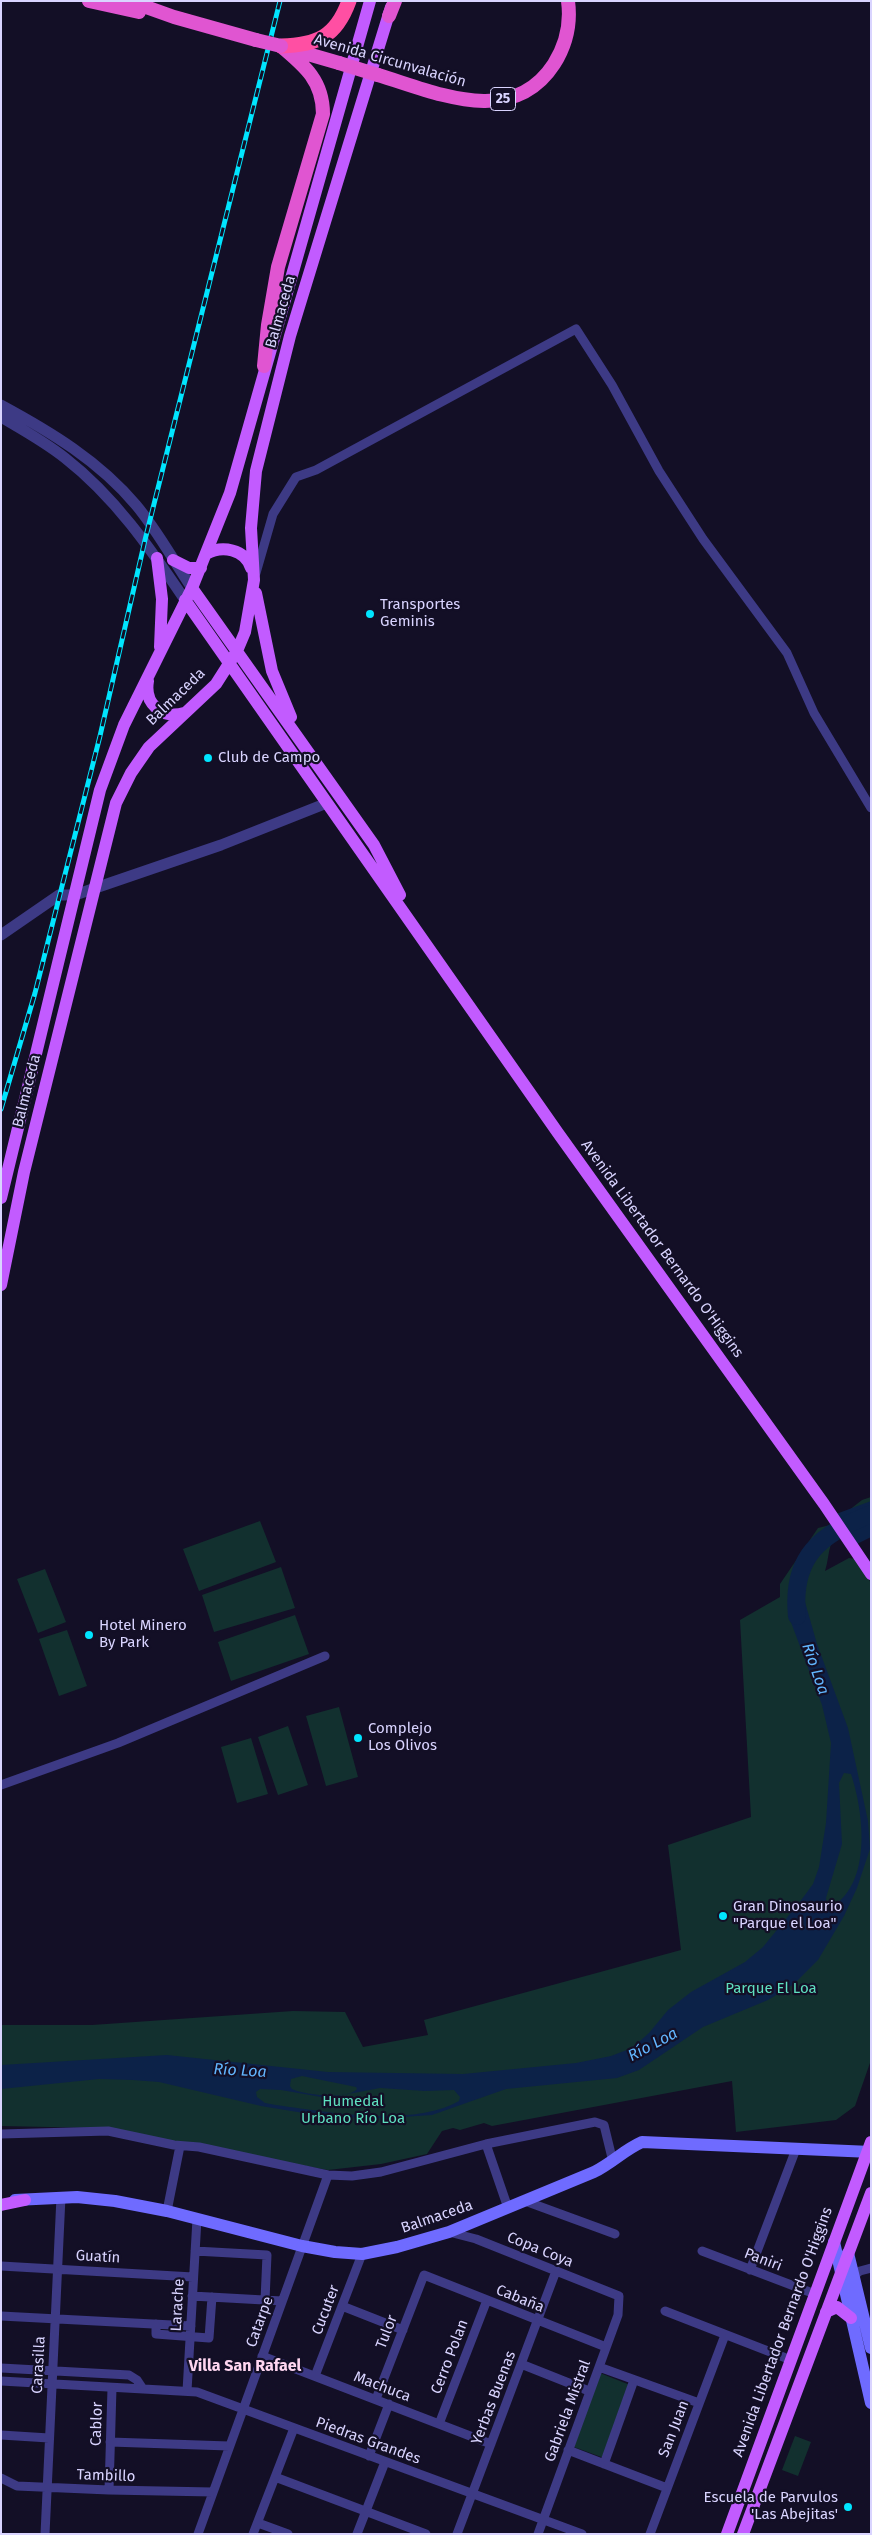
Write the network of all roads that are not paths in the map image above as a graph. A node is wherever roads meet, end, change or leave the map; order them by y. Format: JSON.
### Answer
{"nodes":[{"id":1,"x":89,"y":1,"type":"edge"},
{"id":2,"x":128,"y":1,"type":"edge"},
{"id":3,"x":349,"y":1,"type":"edge"},
{"id":4,"x":370,"y":1,"type":"edge"},
{"id":5,"x":394,"y":1,"type":"edge"},
{"id":6,"x":568,"y":1,"type":"edge"},
{"id":7,"x":389,"y":16,"type":"joint"},
{"id":8,"x":174,"y":17,"type":"junction"},
{"id":9,"x":281,"y":46,"type":"junction"},
{"id":10,"x":264,"y":366,"type":"junction"},
{"id":11,"x":1,"y":405,"type":"edge"},
{"id":12,"x":1,"y":417,"type":"edge"},
{"id":13,"x":206,"y":554,"type":"junction"},
{"id":14,"x":157,"y":558,"type":"junction"},
{"id":15,"x":173,"y":560,"type":"junction"},
{"id":16,"x":201,"y":568,"type":"junction"},
{"id":17,"x":254,"y":580,"type":"junction"},
{"id":18,"x":192,"y":588,"type":"junction"},
{"id":19,"x":185,"y":600,"type":"junction"},
{"id":20,"x":237,"y":651,"type":"junction"},
{"id":21,"x":159,"y":655,"type":"junction"},
{"id":22,"x":229,"y":663,"type":"junction"},
{"id":23,"x":148,"y":681,"type":"junction"},
{"id":24,"x":243,"y":683,"type":"junction"},
{"id":25,"x":216,"y":684,"type":"junction"},
{"id":26,"x":184,"y":713,"type":"junction"},
{"id":27,"x":306,"y":749,"type":"junction"},
{"id":28,"x":327,"y":803,"type":"junction"},
{"id":29,"x":871,"y":808,"type":"edge"},
{"id":30,"x":94,"y":888,"type":"junction"},
{"id":31,"x":74,"y":895,"type":"junction"},
{"id":32,"x":1,"y":935,"type":"edge"},
{"id":33,"x":426,"y":943,"type":"junction"},
{"id":34,"x":1,"y":1198,"type":"edge"},
{"id":35,"x":1,"y":1285,"type":"edge"},
{"id":36,"x":871,"y":1574,"type":"edge"},
{"id":37,"x":324,"y":1656,"type":"dead end"},
{"id":38,"x":1,"y":1785,"type":"edge"},
{"id":39,"x":1,"y":2134,"type":"edge"},
{"id":40,"x":486,"y":2144,"type":"junction"},
{"id":41,"x":180,"y":2146,"type":"junction"},
{"id":42,"x":796,"y":2149,"type":"junction"},
{"id":43,"x":869,"y":2149,"type":"edge"},
{"id":44,"x":613,"y":2162,"type":"junction"},
{"id":45,"x":328,"y":2175,"type":"junction"},
{"id":46,"x":871,"y":2192,"type":"edge"},
{"id":47,"x":61,"y":2197,"type":"junction"},
{"id":48,"x":1,"y":2200,"type":"edge"},
{"id":49,"x":25,"y":2200,"type":"junction"},
{"id":50,"x":525,"y":2201,"type":"junction"},
{"id":51,"x":1,"y":2205,"type":"edge"},
{"id":52,"x":508,"y":2208,"type":"junction"},
{"id":53,"x":168,"y":2211,"type":"junction"},
{"id":54,"x":197,"y":2219,"type":"junction"},
{"id":55,"x":449,"y":2232,"type":"junction"},
{"id":56,"x":615,"y":2234,"type":"dead end"},
{"id":57,"x":834,"y":2242,"type":"junction"},
{"id":58,"x":302,"y":2246,"type":"junction"},
{"id":59,"x":195,"y":2251,"type":"junction"},
{"id":60,"x":702,"y":2251,"type":"dead end"},
{"id":61,"x":848,"y":2253,"type":"junction"},
{"id":62,"x":362,"y":2254,"type":"junction"},
{"id":63,"x":1,"y":2266,"type":"edge"},
{"id":64,"x":871,"y":2268,"type":"edge"},
{"id":65,"x":57,"y":2269,"type":"junction"},
{"id":66,"x":750,"y":2270,"type":"junction"},
{"id":67,"x":556,"y":2271,"type":"junction"},
{"id":68,"x":424,"y":2275,"type":"joint"},
{"id":69,"x":853,"y":2276,"type":"junction"},
{"id":70,"x":193,"y":2277,"type":"junction"},
{"id":71,"x":842,"y":2281,"type":"junction"},
{"id":72,"x":815,"y":2294,"type":"junction"},
{"id":73,"x":192,"y":2296,"type":"junction"},
{"id":74,"x":618,"y":2296,"type":"joint"},
{"id":75,"x":212,"y":2297,"type":"junction"},
{"id":76,"x":265,"y":2300,"type":"junction"},
{"id":77,"x":487,"y":2300,"type":"junction"},
{"id":78,"x":282,"y":2301,"type":"junction"},
{"id":79,"x":342,"y":2306,"type":"junction"},
{"id":80,"x":827,"y":2308,"type":"junction"},
{"id":81,"x":665,"y":2312,"type":"dead end"},
{"id":82,"x":1,"y":2316,"type":"edge"},
{"id":83,"x":851,"y":2318,"type":"junction"},
{"id":84,"x":55,"y":2319,"type":"junction"},
{"id":85,"x":537,"y":2320,"type":"junction"},
{"id":86,"x":156,"y":2324,"type":"junction"},
{"id":87,"x":191,"y":2326,"type":"junction"},
{"id":88,"x":403,"y":2330,"type":"junction"},
{"id":89,"x":725,"y":2335,"type":"junction"},
{"id":90,"x":190,"y":2336,"type":"junction"},
{"id":91,"x":870,"y":2345,"type":"edge"},
{"id":92,"x":606,"y":2347,"type":"junction"},
{"id":93,"x":262,"y":2356,"type":"junction"},
{"id":94,"x":791,"y":2360,"type":"junction"},
{"id":95,"x":521,"y":2364,"type":"junction"},
{"id":96,"x":599,"y":2367,"type":"junction"},
{"id":97,"x":1,"y":2368,"type":"edge"},
{"id":98,"x":53,"y":2370,"type":"junction"},
{"id":99,"x":315,"y":2376,"type":"junction"},
{"id":100,"x":634,"y":2380,"type":"junction"},
{"id":101,"x":1,"y":2381,"type":"edge"},
{"id":102,"x":52,"y":2385,"type":"junction"},
{"id":103,"x":112,"y":2388,"type":"junction"},
{"id":104,"x":143,"y":2389,"type":"junction"},
{"id":105,"x":187,"y":2391,"type":"junction"},
{"id":106,"x":590,"y":2391,"type":"junction"},
{"id":107,"x":376,"y":2399,"type":"junction"},
{"id":108,"x":699,"y":2403,"type":"junction"},
{"id":109,"x":871,"y":2403,"type":"edge"},
{"id":110,"x":389,"y":2404,"type":"junction"},
{"id":111,"x":243,"y":2410,"type":"junction"},
{"id":112,"x":439,"y":2424,"type":"junction"},
{"id":113,"x":294,"y":2428,"type":"junction"},
{"id":114,"x":1,"y":2436,"type":"edge"},
{"id":115,"x":50,"y":2438,"type":"junction"},
{"id":116,"x":110,"y":2442,"type":"junction"},
{"id":117,"x":491,"y":2444,"type":"junction"},
{"id":118,"x":229,"y":2446,"type":"junction"},
{"id":119,"x":568,"y":2450,"type":"junction"},
{"id":120,"x":369,"y":2456,"type":"junction"},
{"id":121,"x":385,"y":2462,"type":"junction"},
{"id":122,"x":604,"y":2464,"type":"junction"},
{"id":123,"x":275,"y":2477,"type":"junction"},
{"id":124,"x":1,"y":2478,"type":"edge"},
{"id":125,"x":47,"y":2488,"type":"junction"},
{"id":126,"x":667,"y":2488,"type":"junction"},
{"id":127,"x":109,"y":2490,"type":"junction"},
{"id":128,"x":213,"y":2492,"type":"junction"},
{"id":129,"x":472,"y":2494,"type":"junction"},
{"id":130,"x":366,"y":2510,"type":"junction"},
{"id":131,"x":543,"y":2520,"type":"junction"},
{"id":132,"x":258,"y":2523,"type":"junction"},
{"id":133,"x":45,"y":2534,"type":"edge"},
{"id":134,"x":198,"y":2534,"type":"edge"},
{"id":135,"x":253,"y":2534,"type":"edge"},
{"id":136,"x":288,"y":2534,"type":"edge"},
{"id":137,"x":357,"y":2534,"type":"edge"},
{"id":138,"x":426,"y":2534,"type":"edge"},
{"id":139,"x":457,"y":2534,"type":"edge"},
{"id":140,"x":538,"y":2534,"type":"edge"},
{"id":141,"x":582,"y":2534,"type":"edge"},
{"id":142,"x":650,"y":2534,"type":"edge"},
{"id":143,"x":727,"y":2534,"type":"edge"},
{"id":144,"x":742,"y":2534,"type":"edge"}],
"edges":[{"from":1,"to":8,"type":"highway","name":"Avenida Circunvalación","number":"25"},
{"from":2,"to":8,"type":"highway","name":"Avenida Circunvalación","number":"25"},
{"from":3,"to":9,"type":"highway"},
{"from":4,"to":10,"type":"main road","name":"Balmaceda"},
{"from":5,"to":7,"type":"highway"},
{"from":6,"to":9,"type":"highway","name":"Avenida Circunvalación","number":"25","bridge":true},
{"from":7,"to":17,"type":"main road","name":"Balmaceda"},
{"from":8,"to":9,"type":"highway","name":"Avenida Circunvalación","number":"25","bridge":true},
{"from":9,"to":10,"type":"highway"},
{"from":10,"to":13,"type":"main road","name":"Balmaceda"},
{"from":11,"to":15,"type":"street"},
{"from":12,"to":14,"type":"street"},
{"from":13,"to":16,"type":"main road","name":"Balmaceda"},
{"from":13,"to":17,"type":"main road"},
{"from":14,"to":19,"type":"street"},
{"from":14,"to":21,"type":"main road"},
{"from":15,"to":16,"type":"main road"},
{"from":15,"to":18,"type":"street"},
{"from":16,"to":18,"type":"main road","name":"Balmaceda"},
{"from":17,"to":20,"type":"main road","name":"Balmaceda"},
{"from":17,"to":27,"type":"main road"},
{"from":17,"to":29,"type":"street"},
{"from":18,"to":19,"type":"main road","name":"Balmaceda"},
{"from":18,"to":20,"type":"main road","name":"Avenida Libertador Bernardo O'Higgins"},
{"from":19,"to":21,"type":"main road","name":"Balmaceda"},
{"from":19,"to":22,"type":"main road","name":"Avenida Libertador Bernardo O'Higgins"},
{"from":20,"to":22,"type":"main road","name":"Balmaceda"},
{"from":20,"to":27,"type":"main road","name":"Avenida Libertador Bernardo O'Higgins"},
{"from":21,"to":23,"type":"main road","name":"Balmaceda"},
{"from":22,"to":24,"type":"main road","name":"Avenida Libertador Bernardo O'Higgins"},
{"from":22,"to":25,"type":"main road","name":"Balmaceda"},
{"from":23,"to":26,"type":"main road"},
{"from":23,"to":31,"type":"main road","name":"Balmaceda"},
{"from":24,"to":25,"type":"main road"},
{"from":24,"to":28,"type":"main road","name":"Avenida Libertador Bernardo O'Higgins"},
{"from":25,"to":26,"type":"main road","name":"Balmaceda"},
{"from":26,"to":30,"type":"main road","name":"Balmaceda"},
{"from":27,"to":33,"type":"main road","name":"Avenida Libertador Bernardo O'Higgins"},
{"from":28,"to":30,"type":"street"},
{"from":28,"to":33,"type":"main road","name":"Avenida Libertador Bernardo O'Higgins"},
{"from":30,"to":31,"type":"street"},
{"from":30,"to":35,"type":"main road","name":"Balmaceda"},
{"from":31,"to":32,"type":"street"},
{"from":31,"to":34,"type":"main road","name":"Balmaceda"},
{"from":33,"to":36,"type":"main road","name":"Avenida Libertador Bernardo O'Higgins"},
{"from":37,"to":38,"type":"street"},
{"from":39,"to":41,"type":"street"},
{"from":40,"to":44,"type":"street"},
{"from":40,"to":45,"type":"street"},
{"from":40,"to":52,"type":"street"},
{"from":41,"to":45,"type":"street"},
{"from":41,"to":53,"type":"street"},
{"from":42,"to":43,"type":"main road","name":"Balmaceda"},
{"from":42,"to":44,"type":"main road","name":"Balmaceda"},
{"from":42,"to":66,"type":"street"},
{"from":43,"to":57,"type":"main road","name":"Avenida Libertador Bernardo O'Higgins"},
{"from":44,"to":50,"type":"main road","name":"Balmaceda"},
{"from":45,"to":58,"type":"street","name":"Catarpe"},
{"from":46,"to":61,"type":"main road"},
{"from":47,"to":49,"type":"main road","name":"Balmaceda"},
{"from":47,"to":53,"type":"main road","name":"Balmaceda"},
{"from":47,"to":65,"type":"street","name":"Carasilla"},
{"from":48,"to":49,"type":"main road","name":"Balmaceda"},
{"from":49,"to":51,"type":"main road"},
{"from":50,"to":52,"type":"main road","name":"Balmaceda"},
{"from":50,"to":56,"type":"street"},
{"from":52,"to":55,"type":"main road","name":"Balmaceda"},
{"from":53,"to":54,"type":"main road","name":"Balmaceda"},
{"from":54,"to":58,"type":"main road","name":"Balmaceda"},
{"from":54,"to":59,"type":"street","name":"Larache"},
{"from":55,"to":62,"type":"main road","name":"Balmaceda"},
{"from":55,"to":67,"type":"street","name":"Copa Coya"},
{"from":57,"to":71,"type":"main road"},
{"from":57,"to":72,"type":"main road","name":"Avenida Libertador Bernardo O'Higgins"},
{"from":58,"to":62,"type":"main road","name":"Balmaceda"},
{"from":58,"to":78,"type":"street","name":"Catarpe"},
{"from":59,"to":70,"type":"street","name":"Larache"},
{"from":59,"to":76,"type":"street"},
{"from":60,"to":66,"type":"street","name":"Paniri"},
{"from":61,"to":69,"type":"main road"},
{"from":61,"to":71,"type":"main road"},
{"from":62,"to":79,"type":"street","name":"Cucuter"},
{"from":63,"to":65,"type":"street","name":"Guatín"},
{"from":64,"to":69,"type":"street"},
{"from":65,"to":70,"type":"street","name":"Guatín"},
{"from":65,"to":84,"type":"street","name":"Carasilla"},
{"from":66,"to":72,"type":"street","name":"Paniri"},
{"from":67,"to":74,"type":"street","name":"Copa Coya"},
{"from":67,"to":85,"type":"street","name":"Yerbas Buenas"},
{"from":68,"to":77,"type":"street","name":"Cabaña"},
{"from":68,"to":88,"type":"street","name":"Tulor"},
{"from":69,"to":71,"type":"street"},
{"from":69,"to":91,"type":"main road"},
{"from":70,"to":73,"type":"street","name":"Larache"},
{"from":71,"to":80,"type":"main road"},
{"from":71,"to":83,"type":"main road"},
{"from":72,"to":94,"type":"main road","name":"Avenida Libertador Bernardo O'Higgins"},
{"from":73,"to":75,"type":"street"},
{"from":73,"to":87,"type":"street","name":"Larache"},
{"from":74,"to":92,"type":"street","name":"Gabriela Mistral"},
{"from":75,"to":76,"type":"street"},
{"from":75,"to":90,"type":"street"},
{"from":76,"to":78,"type":"street"},
{"from":77,"to":85,"type":"street","name":"Cabaña"},
{"from":77,"to":112,"type":"street","name":"Cerro Polan"},
{"from":78,"to":93,"type":"street","name":"Catarpe"},
{"from":79,"to":88,"type":"street"},
{"from":79,"to":99,"type":"street","name":"Cucuter"},
{"from":80,"to":83,"type":"main road"},
{"from":80,"to":144,"type":"main road"},
{"from":81,"to":89,"type":"street"},
{"from":82,"to":84,"type":"street"},
{"from":83,"to":109,"type":"main road"},
{"from":84,"to":86,"type":"street"},
{"from":84,"to":98,"type":"street","name":"Carasilla"},
{"from":85,"to":92,"type":"street","name":"Cabaña"},
{"from":85,"to":95,"type":"street","name":"Yerbas Buenas"},
{"from":86,"to":87,"type":"street"},
{"from":86,"to":90,"type":"street"},
{"from":87,"to":90,"type":"street","name":"Larache"},
{"from":88,"to":107,"type":"street","name":"Tulor"},
{"from":89,"to":94,"type":"street"},
{"from":89,"to":108,"type":"street","name":"San Juan"},
{"from":90,"to":105,"type":"street","name":"Larache"},
{"from":92,"to":96,"type":"street","name":"Gabriela Mistral"},
{"from":93,"to":99,"type":"street","name":"Machuca"},
{"from":93,"to":111,"type":"street","name":"Catarpe"},
{"from":94,"to":143,"type":"main road","name":"Avenida Libertador Bernardo O'Higgins"},
{"from":95,"to":106,"type":"street"},
{"from":95,"to":117,"type":"street","name":"Yerbas Buenas"},
{"from":96,"to":100,"type":"street"},
{"from":96,"to":106,"type":"street","name":"Gabriela Mistral"},
{"from":97,"to":98,"type":"street"},
{"from":98,"to":102,"type":"street","name":"Carasilla"},
{"from":98,"to":104,"type":"street"},
{"from":99,"to":107,"type":"street","name":"Machuca"},
{"from":100,"to":108,"type":"street"},
{"from":100,"to":122,"type":"street"},
{"from":101,"to":102,"type":"street","name":"Piedras Grandes"},
{"from":102,"to":103,"type":"street","name":"Piedras Grandes"},
{"from":102,"to":115,"type":"street","name":"Carasilla"},
{"from":103,"to":104,"type":"street","name":"Piedras Grandes"},
{"from":103,"to":116,"type":"street","name":"Cablor"},
{"from":104,"to":105,"type":"street","name":"Piedras Grandes"},
{"from":105,"to":111,"type":"street","name":"Piedras Grandes"},
{"from":106,"to":119,"type":"street","name":"Gabriela Mistral"},
{"from":107,"to":110,"type":"street","name":"Machuca"},
{"from":108,"to":126,"type":"street","name":"San Juan"},
{"from":110,"to":112,"type":"street","name":"Machuca"},
{"from":110,"to":120,"type":"street"},
{"from":111,"to":113,"type":"street","name":"Piedras Grandes"},
{"from":111,"to":118,"type":"street","name":"Catarpe"},
{"from":112,"to":117,"type":"street","name":"Machuca"},
{"from":113,"to":120,"type":"street","name":"Piedras Grandes"},
{"from":113,"to":123,"type":"street"},
{"from":114,"to":115,"type":"street"},
{"from":115,"to":125,"type":"street","name":"Carasilla"},
{"from":116,"to":118,"type":"street"},
{"from":116,"to":127,"type":"street","name":"Cablor"},
{"from":117,"to":129,"type":"street","name":"Yerbas Buenas"},
{"from":118,"to":128,"type":"street","name":"Catarpe"},
{"from":119,"to":122,"type":"street"},
{"from":119,"to":131,"type":"street","name":"Gabriela Mistral"},
{"from":120,"to":121,"type":"street","name":"Piedras Grandes"},
{"from":121,"to":129,"type":"street","name":"Piedras Grandes"},
{"from":121,"to":130,"type":"street"},
{"from":122,"to":126,"type":"street"},
{"from":123,"to":130,"type":"street"},
{"from":123,"to":132,"type":"street"},
{"from":124,"to":125,"type":"street","name":"Tambillo"},
{"from":125,"to":127,"type":"street","name":"Tambillo"},
{"from":125,"to":133,"type":"street","name":"Carasilla"},
{"from":126,"to":142,"type":"street","name":"San Juan"},
{"from":127,"to":128,"type":"street","name":"Tambillo"},
{"from":128,"to":134,"type":"street","name":"Catarpe"},
{"from":129,"to":131,"type":"street","name":"Piedras Grandes"},
{"from":129,"to":139,"type":"street","name":"Yerbas Buenas"},
{"from":130,"to":137,"type":"street"},
{"from":130,"to":138,"type":"street"},
{"from":131,"to":140,"type":"street","name":"Gabriela Mistral"},
{"from":131,"to":141,"type":"street","name":"Piedras Grandes"},
{"from":132,"to":135,"type":"street"},
{"from":132,"to":136,"type":"street"}]}
